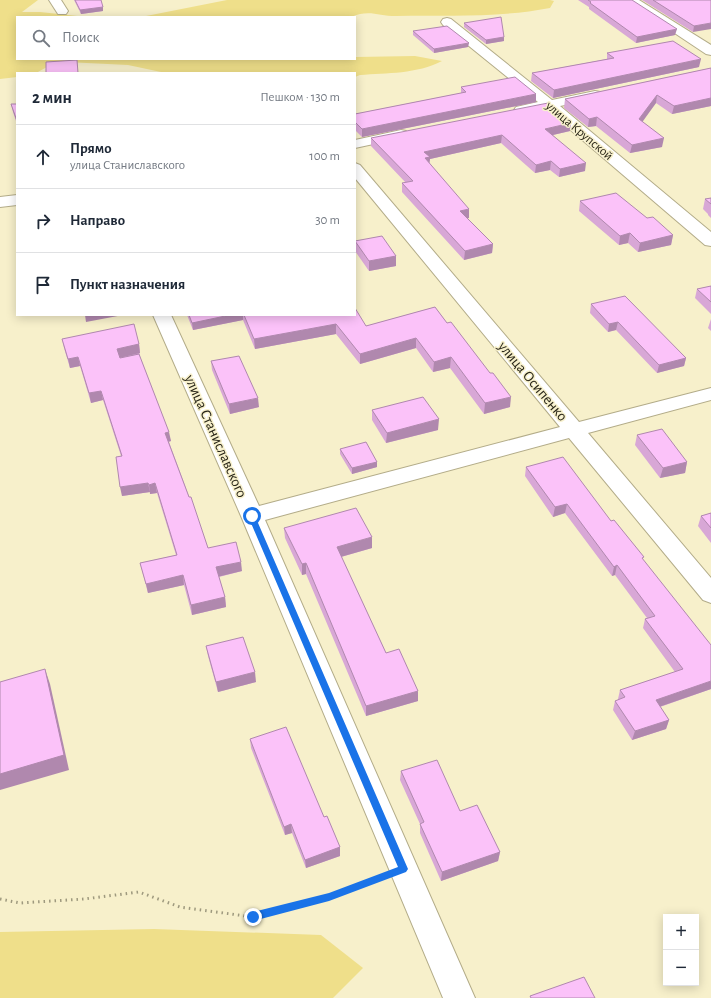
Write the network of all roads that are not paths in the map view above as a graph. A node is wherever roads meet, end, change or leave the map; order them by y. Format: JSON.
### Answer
{"nodes":[{"id":1,"x":55,"y":0,"type":"edge"},
{"id":2,"x":631,"y":0,"type":"edge"},
{"id":3,"x":62,"y":11,"type":"dead end"},
{"id":4,"x":447,"y":22,"type":"dead end"},
{"id":5,"x":711,"y":51,"type":"edge"},
{"id":6,"x":611,"y":91,"type":"edge"},
{"id":7,"x":550,"y":105,"type":"junction"},
{"id":8,"x":511,"y":112,"type":"edge"},
{"id":9,"x":417,"y":131,"type":"edge"},
{"id":10,"x":356,"y":144,"type":"edge"},
{"id":11,"x":356,"y":169,"type":"edge"},
{"id":12,"x":16,"y":200,"type":"edge"},
{"id":13,"x":0,"y":202,"type":"edge"},
{"id":14,"x":711,"y":241,"type":"edge"},
{"id":15,"x":162,"y":316,"type":"edge"},
{"id":16,"x":711,"y":394,"type":"edge"},
{"id":17,"x":575,"y":430,"type":"junction"},
{"id":18,"x":252,"y":516,"type":"junction"},
{"id":19,"x":711,"y":594,"type":"edge"},
{"id":20,"x":459,"y":998,"type":"edge"}],
"edges":[{"from":1,"to":3,"type":"street"},
{"from":2,"to":5,"type":"street"},
{"from":4,"to":7,"type":"street","name":"улица Крупской"},
{"from":6,"to":7,"type":"street"},
{"from":7,"to":8,"type":"street"},
{"from":7,"to":14,"type":"street","name":"улица Крупской"},
{"from":9,"to":10,"type":"street"},
{"from":11,"to":17,"type":"street","name":"улица Осипенко"},
{"from":12,"to":13,"type":"street"},
{"from":15,"to":18,"type":"street","name":"улица Станиславского"},
{"from":16,"to":17,"type":"street"},
{"from":17,"to":18,"type":"street"},
{"from":17,"to":19,"type":"street","name":"улица Осипенко"},
{"from":18,"to":20,"type":"street","name":"улица Станиславского"}]}
